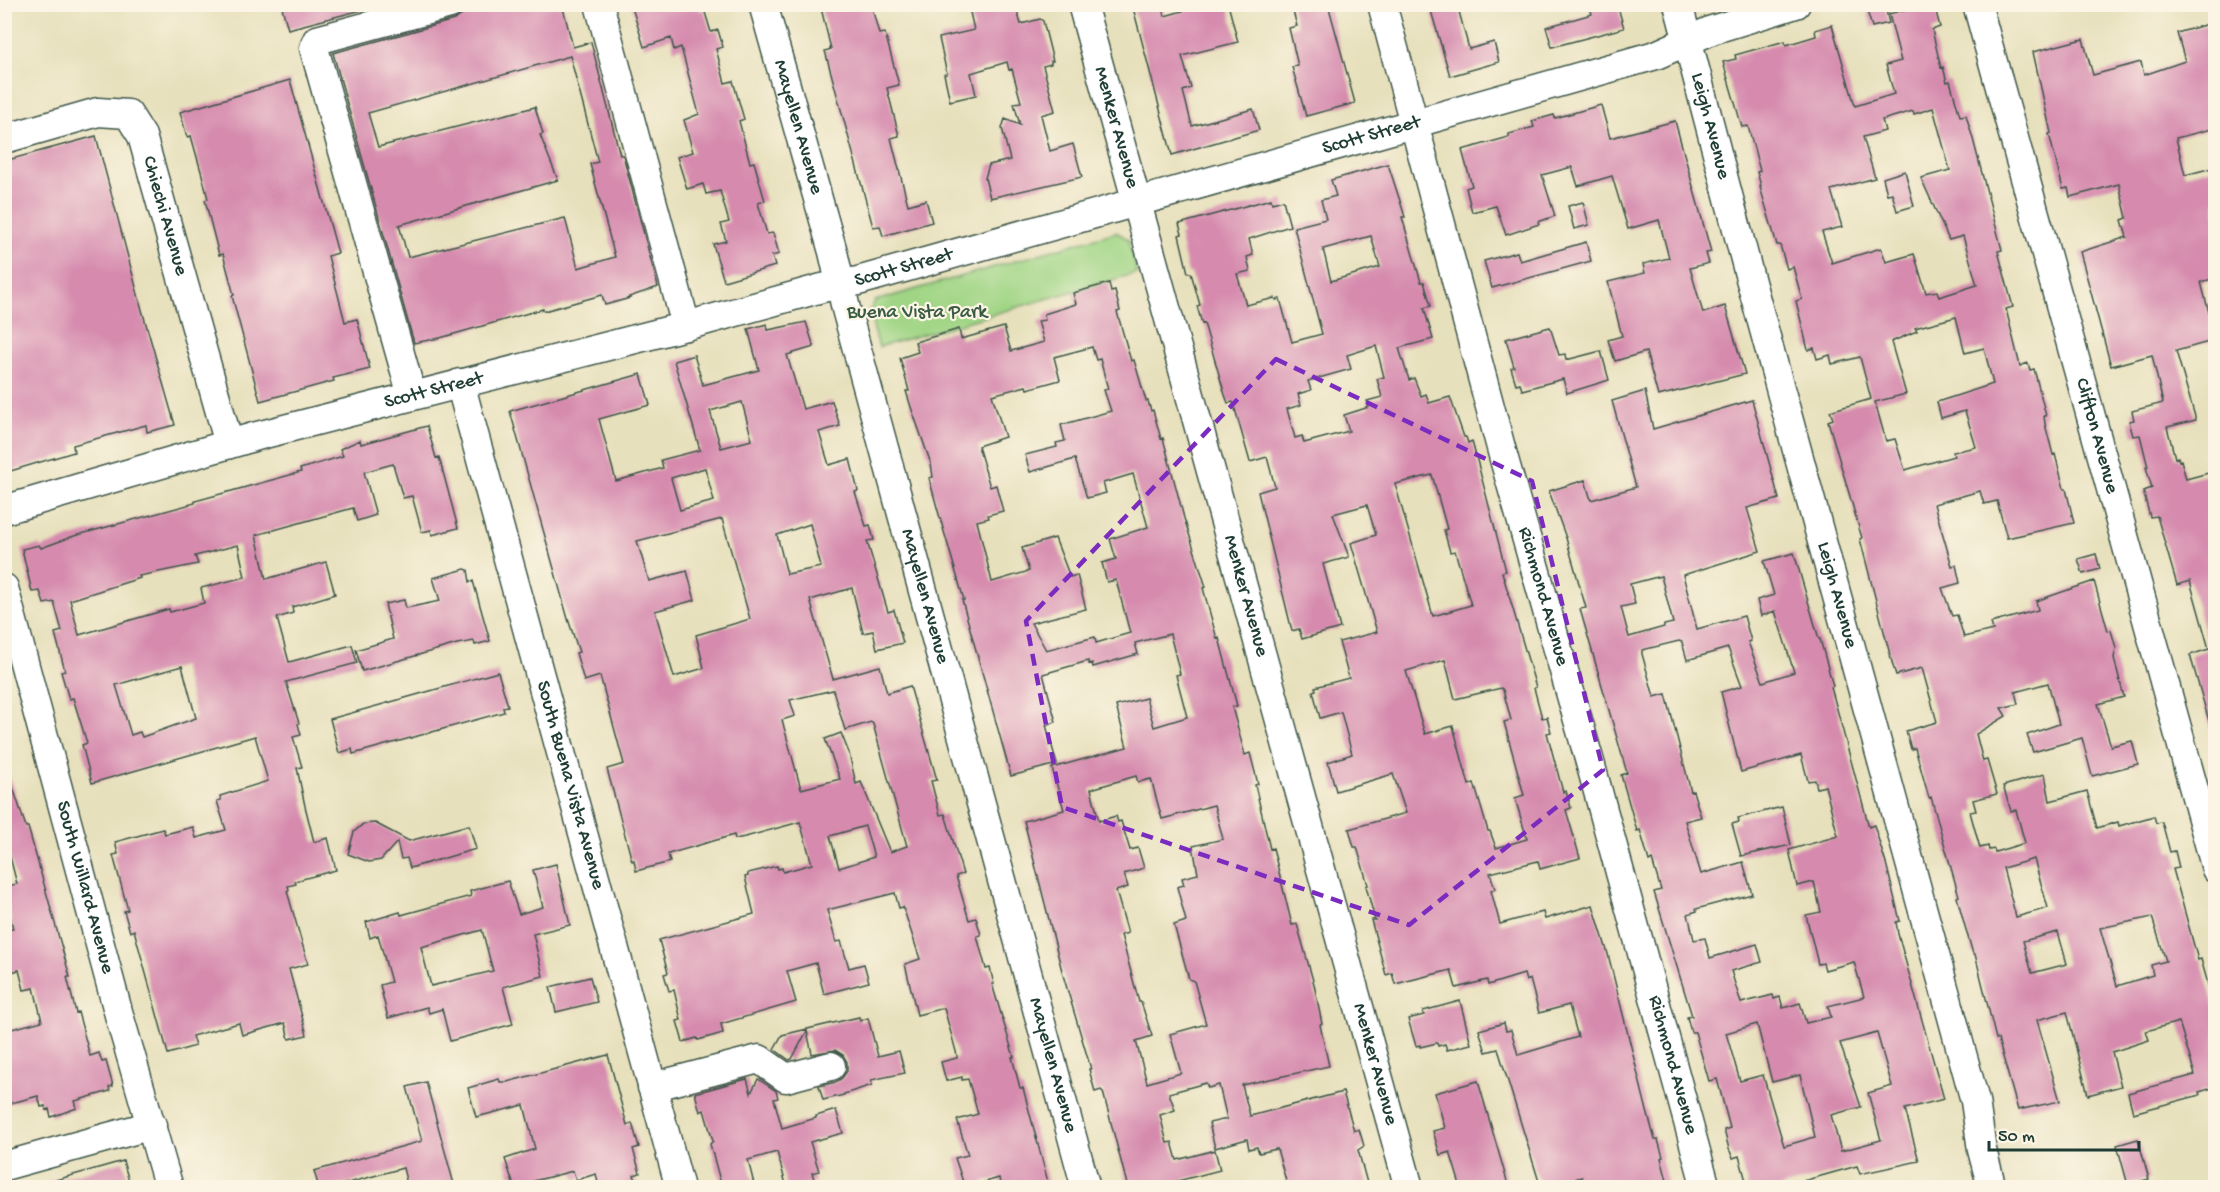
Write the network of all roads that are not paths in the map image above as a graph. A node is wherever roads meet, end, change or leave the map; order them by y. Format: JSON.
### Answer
{"nodes":[{"id":1,"x":450,"y":4,"type":"edge"},
{"id":2,"x":599,"y":4,"type":"edge"},
{"id":3,"x":763,"y":4,"type":"edge"},
{"id":4,"x":1082,"y":4,"type":"edge"},
{"id":5,"x":1382,"y":4,"type":"edge"},
{"id":6,"x":1678,"y":4,"type":"edge"},
{"id":7,"x":1796,"y":4,"type":"edge"},
{"id":8,"x":1977,"y":4,"type":"edge"},
{"id":9,"x":1688,"y":40,"type":"junction"},
{"id":10,"x":1415,"y":124,"type":"junction"},
{"id":11,"x":4,"y":139,"type":"edge"},
{"id":12,"x":1138,"y":203,"type":"junction"},
{"id":13,"x":840,"y":285,"type":"junction"},
{"id":14,"x":686,"y":326,"type":"junction"},
{"id":15,"x":460,"y":382,"type":"junction"},
{"id":16,"x":412,"y":396,"type":"junction"},
{"id":17,"x":229,"y":444,"type":"junction"},
{"id":18,"x":4,"y":510,"type":"edge"},
{"id":19,"x":4,"y":588,"type":"edge"},
{"id":20,"x":2216,"y":869,"type":"edge"},
{"id":21,"x":831,"y":1066,"type":"dead end"},
{"id":22,"x":652,"y":1087,"type":"junction"},
{"id":23,"x":152,"y":1125,"type":"junction"},
{"id":24,"x":4,"y":1166,"type":"edge"},
{"id":25,"x":169,"y":1188,"type":"edge"},
{"id":26,"x":680,"y":1188,"type":"edge"},
{"id":27,"x":1086,"y":1188,"type":"edge"},
{"id":28,"x":1408,"y":1188,"type":"edge"},
{"id":29,"x":1706,"y":1188,"type":"edge"},
{"id":30,"x":1992,"y":1188,"type":"edge"}],
"edges":[{"from":1,"to":16,"type":"street"},
{"from":2,"to":14,"type":"street"},
{"from":3,"to":13,"type":"street","name":"Mayellen Avenue"},
{"from":4,"to":12,"type":"street","name":"Menker Avenue"},
{"from":5,"to":10,"type":"street","name":"Richmond Avenue"},
{"from":6,"to":9,"type":"street","name":"Leigh Avenue"},
{"from":7,"to":9,"type":"street","name":"Scott Street"},
{"from":8,"to":20,"type":"street","name":"Clifton Avenue"},
{"from":9,"to":10,"type":"street","name":"Scott Street"},
{"from":9,"to":30,"type":"street","name":"Leigh Avenue"},
{"from":10,"to":12,"type":"street","name":"Scott Street"},
{"from":10,"to":29,"type":"street","name":"Richmond Avenue"},
{"from":11,"to":17,"type":"street","name":"Chiechi Avenue"},
{"from":12,"to":13,"type":"street","name":"Scott Street"},
{"from":12,"to":28,"type":"street","name":"Menker Avenue"},
{"from":13,"to":14,"type":"street","name":"Scott Street"},
{"from":13,"to":27,"type":"street","name":"Mayellen Avenue"},
{"from":14,"to":15,"type":"street","name":"Scott Street"},
{"from":15,"to":16,"type":"street","name":"Scott Street"},
{"from":15,"to":22,"type":"street","name":"South Buena Vista Avenue"},
{"from":16,"to":17,"type":"street","name":"Scott Street"},
{"from":17,"to":18,"type":"street","name":"Scott Street"},
{"from":19,"to":23,"type":"street","name":"South Willard Avenue"},
{"from":21,"to":22,"type":"street"},
{"from":22,"to":26,"type":"street","name":"South Buena Vista Avenue"},
{"from":23,"to":24,"type":"street"},
{"from":23,"to":25,"type":"street","name":"South Willard Avenue"}]}
